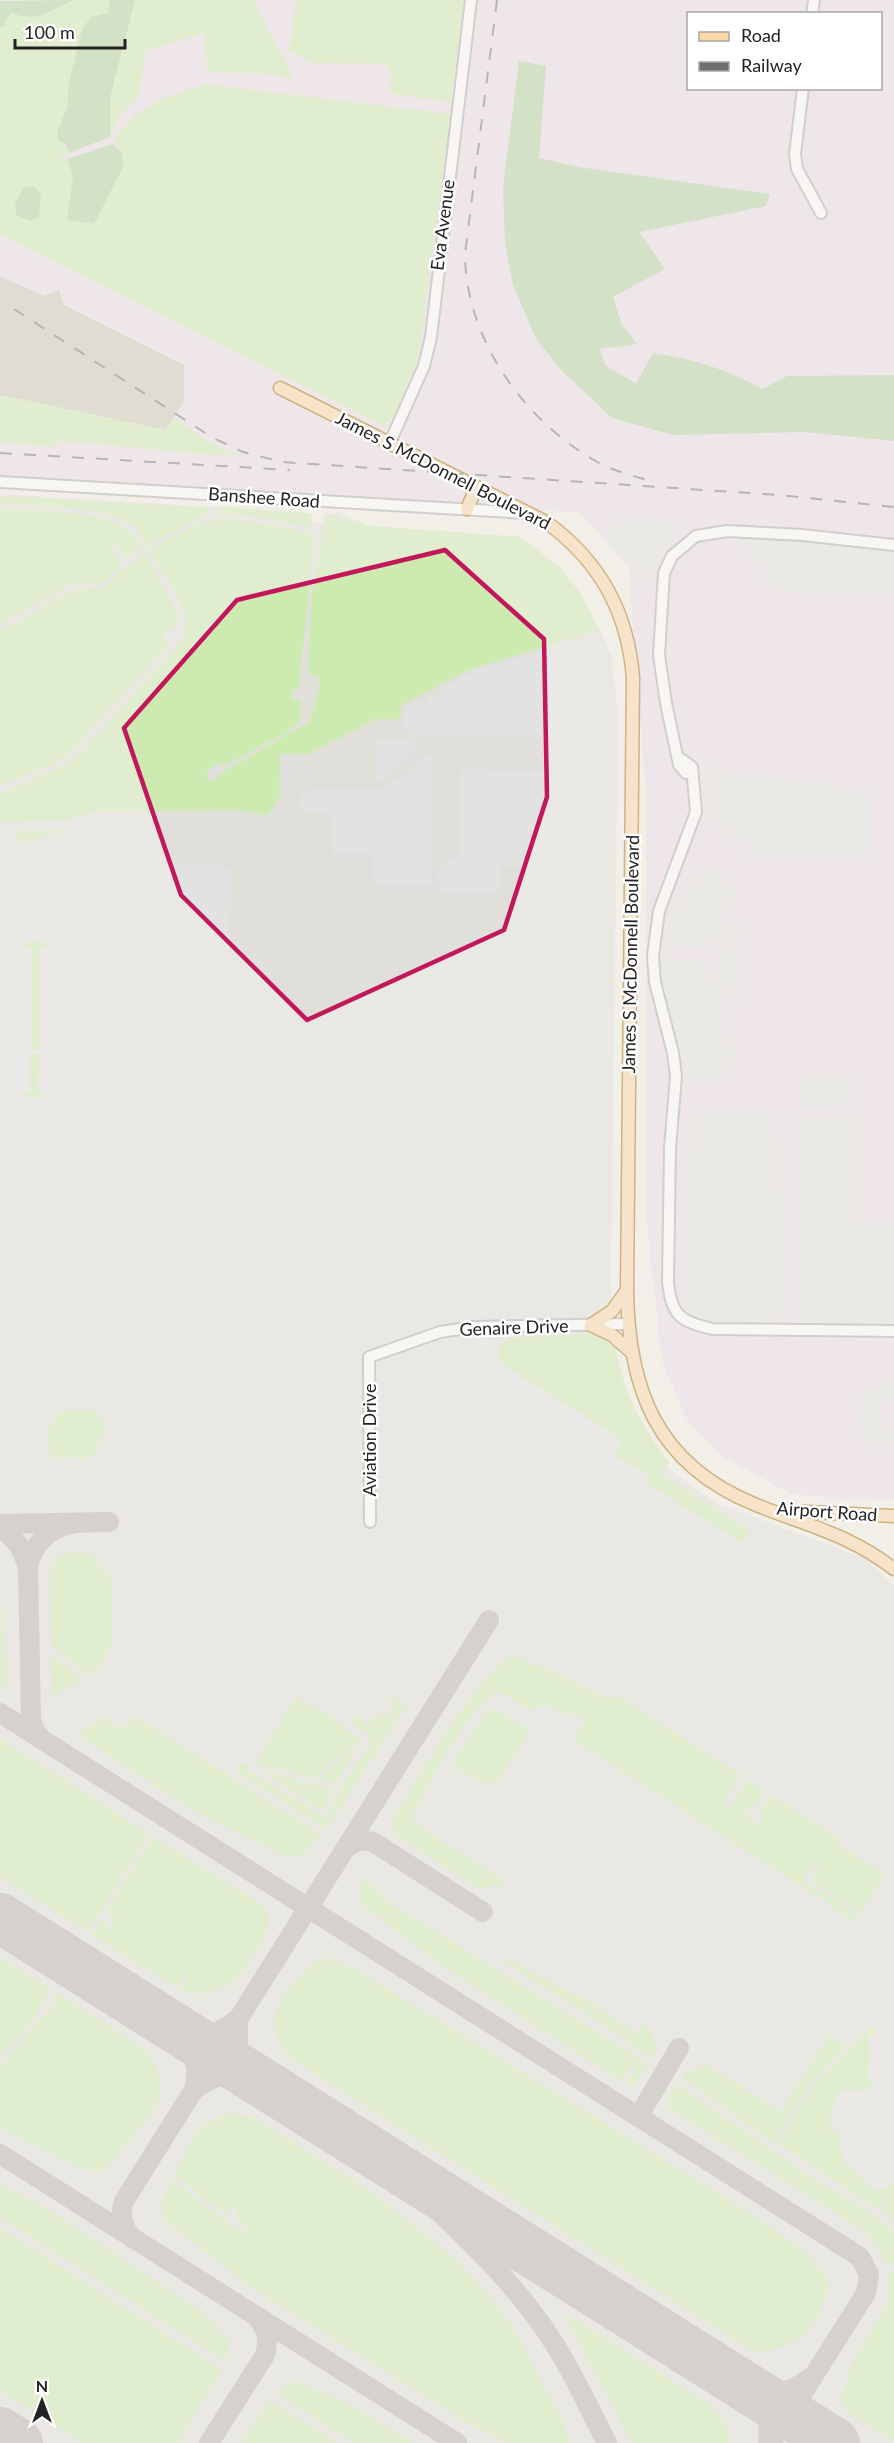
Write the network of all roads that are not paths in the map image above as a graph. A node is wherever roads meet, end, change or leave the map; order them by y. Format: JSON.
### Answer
{"nodes":[{"id":1,"x":471,"y":0,"type":"edge"},
{"id":2,"x":803,"y":90,"type":"edge"},
{"id":3,"x":821,"y":213,"type":"dead end"},
{"id":4,"x":280,"y":388,"type":"dead end"},
{"id":5,"x":390,"y":442,"type":"junction"},
{"id":6,"x":0,"y":482,"type":"edge"},
{"id":7,"x":472,"y":484,"type":"junction"},
{"id":8,"x":467,"y":509,"type":"junction"},
{"id":9,"x":528,"y":513,"type":"junction"},
{"id":10,"x":894,"y":545,"type":"edge"},
{"id":11,"x":627,"y":1289,"type":"junction"},
{"id":12,"x":628,"y":1324,"type":"junction"},
{"id":13,"x":591,"y":1325,"type":"junction"},
{"id":14,"x":894,"y":1331,"type":"edge"},
{"id":15,"x":630,"y":1351,"type":"junction"},
{"id":16,"x":369,"y":1357,"type":"joint"},
{"id":17,"x":760,"y":1506,"type":"junction"},
{"id":18,"x":894,"y":1516,"type":"edge"},
{"id":19,"x":370,"y":1522,"type":"dead end"},
{"id":20,"x":894,"y":1569,"type":"edge"}],
"edges":[{"from":1,"to":5,"type":"street","name":"Eva Avenue"},
{"from":2,"to":3,"type":"street"},
{"from":4,"to":5,"type":"main road","name":"James S McDonnell Boulevard"},
{"from":5,"to":7,"type":"main road","name":"James S McDonnell Boulevard"},
{"from":6,"to":8,"type":"street","name":"Banshee Road"},
{"from":7,"to":8,"type":"main road"},
{"from":7,"to":9,"type":"main road","name":"James S McDonnell Boulevard"},
{"from":8,"to":9,"type":"street","name":"Banshee Road"},
{"from":9,"to":11,"type":"main road","name":"James S McDonnell Boulevard"},
{"from":10,"to":14,"type":"street"},
{"from":11,"to":12,"type":"main road","name":"James S McDonnell Boulevard"},
{"from":11,"to":13,"type":"main road"},
{"from":12,"to":13,"type":"street","name":"Genaire Drive"},
{"from":12,"to":15,"type":"main road","name":"James S McDonnell Boulevard"},
{"from":13,"to":15,"type":"main road"},
{"from":13,"to":16,"type":"street","name":"Genaire Drive"},
{"from":15,"to":17,"type":"main road","name":"James S McDonnell Boulevard"},
{"from":16,"to":19,"type":"street","name":"Aviation Drive"},
{"from":17,"to":18,"type":"main road","name":"Airport Road"},
{"from":17,"to":20,"type":"main road","name":"James S McDonnell Boulevard"}]}
